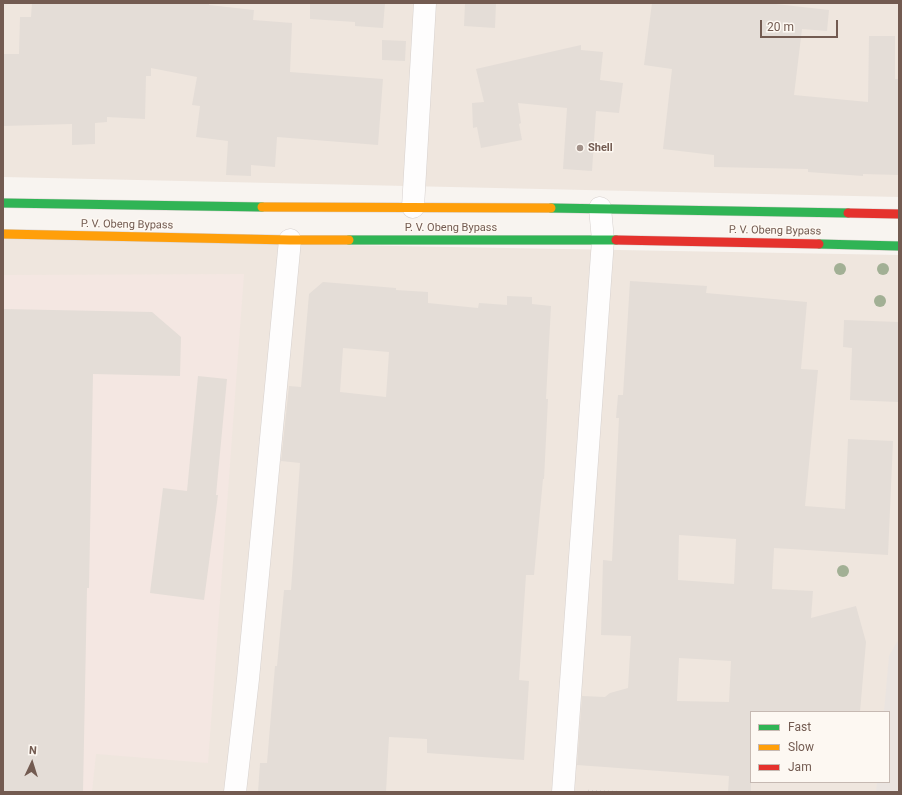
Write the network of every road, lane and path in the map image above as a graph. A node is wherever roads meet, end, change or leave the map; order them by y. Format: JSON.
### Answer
{"nodes":[{"id":1,"x":425,"y":3,"type":"edge"},
{"id":2,"x":3,"y":203,"type":"edge"},
{"id":3,"x":413,"y":207,"type":"junction"},
{"id":4,"x":600,"y":208,"type":"junction"},
{"id":5,"x":899,"y":214,"type":"edge"},
{"id":6,"x":3,"y":234,"type":"edge"},
{"id":7,"x":290,"y":240,"type":"junction"},
{"id":8,"x":603,"y":240,"type":"junction"},
{"id":9,"x":899,"y":246,"type":"edge"},
{"id":10,"x":563,"y":791,"type":"edge"},
{"id":11,"x":235,"y":792,"type":"edge"},
{"id":12,"x":617,"y":792,"type":"edge"}],
"edges":[{"from":1,"to":3,"type":"street"},
{"from":2,"to":3,"type":"highway","name":"P. V. Obeng Bypass"},
{"from":3,"to":4,"type":"highway","name":"P. V. Obeng Bypass"},
{"from":4,"to":5,"type":"highway","name":"P. V. Obeng Bypass"},
{"from":4,"to":8,"type":"street"},
{"from":6,"to":7,"type":"highway","name":"P. V. Obeng Bypass"},
{"from":7,"to":8,"type":"highway","name":"P. V. Obeng Bypass"},
{"from":7,"to":11,"type":"street"},
{"from":8,"to":9,"type":"highway","name":"P. V. Obeng Bypass"},
{"from":8,"to":10,"type":"street"},
{"from":10,"to":12,"type":"path"}]}
